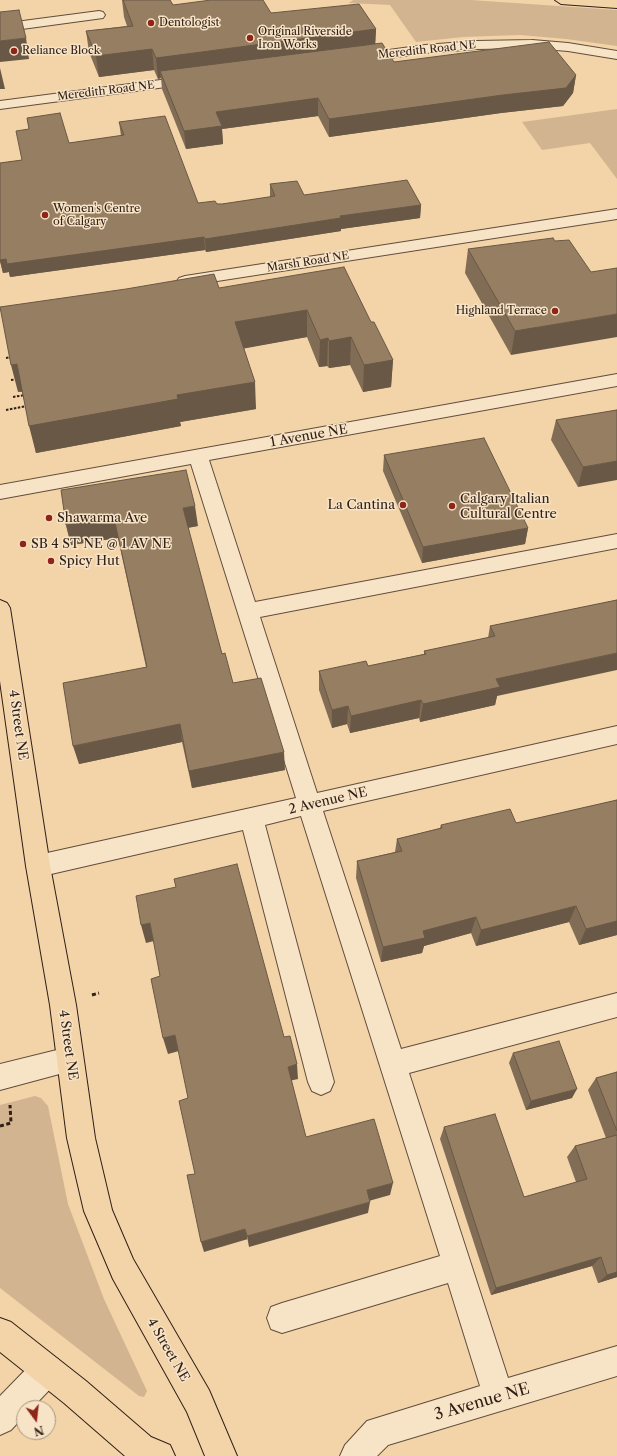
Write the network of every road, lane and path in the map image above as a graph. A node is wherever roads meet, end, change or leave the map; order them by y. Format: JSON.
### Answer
{"nodes":[{"id":1,"x":561,"y":0,"type":"edge"},
{"id":2,"x":617,"y":4,"type":"edge"},
{"id":3,"x":99,"y":15,"type":"dead end"},
{"id":4,"x":0,"y":28,"type":"edge"},
{"id":5,"x":617,"y":55,"type":"edge"},
{"id":6,"x":350,"y":59,"type":"edge"},
{"id":7,"x":201,"y":78,"type":"edge"},
{"id":8,"x":0,"y":105,"type":"edge"},
{"id":9,"x":617,"y":214,"type":"edge"},
{"id":10,"x":171,"y":284,"type":"edge"},
{"id":11,"x":15,"y":357,"type":"edge"},
{"id":12,"x":6,"y":358,"type":"edge"},
{"id":13,"x":19,"y":379,"type":"edge"},
{"id":14,"x":11,"y":380,"type":"edge"},
{"id":15,"x":617,"y":380,"type":"edge"},
{"id":16,"x":25,"y":395,"type":"edge"},
{"id":17,"x":13,"y":397,"type":"dead end"},
{"id":18,"x":27,"y":406,"type":"edge"},
{"id":19,"x":6,"y":410,"type":"dead end"},
{"id":20,"x":198,"y":456,"type":"junction"},
{"id":21,"x":0,"y":492,"type":"edge"},
{"id":22,"x":617,"y":541,"type":"edge"},
{"id":23,"x":0,"y":608,"type":"edge"},
{"id":24,"x":250,"y":612,"type":"junction"},
{"id":25,"x":617,"y":735,"type":"edge"},
{"id":26,"x":311,"y":805,"type":"junction"},
{"id":27,"x":252,"y":818,"type":"junction"},
{"id":28,"x":38,"y":866,"type":"junction"},
{"id":29,"x":617,"y":1005,"type":"edge"},
{"id":30,"x":70,"y":1060,"type":"junction"},
{"id":31,"x":393,"y":1064,"type":"junction"},
{"id":32,"x":321,"y":1082,"type":"dead end"},
{"id":33,"x":5,"y":1089,"type":"edge"},
{"id":34,"x":0,"y":1126,"type":"edge"},
{"id":35,"x":458,"y":1265,"type":"junction"},
{"id":36,"x":282,"y":1318,"type":"dead end"},
{"id":37,"x":0,"y":1332,"type":"edge"},
{"id":38,"x":617,"y":1361,"type":"edge"},
{"id":39,"x":47,"y":1370,"type":"junction"},
{"id":40,"x":499,"y":1397,"type":"junction"},
{"id":41,"x":0,"y":1419,"type":"edge"},
{"id":42,"x":160,"y":1456,"type":"edge"},
{"id":43,"x":221,"y":1456,"type":"edge"},
{"id":44,"x":356,"y":1456,"type":"edge"}],
"edges":[{"from":1,"to":2,"type":"main road"},
{"from":3,"to":4,"type":"street"},
{"from":5,"to":6,"type":"street","name":"Meredith Road NE"},
{"from":7,"to":8,"type":"street","name":"Meredith Road NE"},
{"from":9,"to":10,"type":"street","name":"Marsh Road NE"},
{"from":11,"to":12,"type":"path"},
{"from":13,"to":14,"type":"path"},
{"from":15,"to":20,"type":"street","name":"1 Avenue NE"},
{"from":16,"to":17,"type":"path"},
{"from":18,"to":19,"type":"path"},
{"from":20,"to":21,"type":"street","name":"1 Avenue NE"},
{"from":20,"to":24,"type":"street"},
{"from":22,"to":24,"type":"street"},
{"from":23,"to":28,"type":"main road","name":"4 Street NE"},
{"from":24,"to":26,"type":"street"},
{"from":25,"to":26,"type":"street","name":"2 Avenue NE"},
{"from":26,"to":27,"type":"street","name":"2 Avenue NE"},
{"from":26,"to":31,"type":"street"},
{"from":27,"to":28,"type":"street","name":"2 Avenue NE"},
{"from":27,"to":32,"type":"street"},
{"from":28,"to":30,"type":"main road","name":"4 Street NE"},
{"from":29,"to":31,"type":"street"},
{"from":30,"to":33,"type":"street"},
{"from":30,"to":43,"type":"main road","name":"4 Street NE"},
{"from":31,"to":35,"type":"street"},
{"from":33,"to":34,"type":"path"},
{"from":35,"to":36,"type":"street"},
{"from":35,"to":40,"type":"street"},
{"from":37,"to":39,"type":"main road"},
{"from":38,"to":40,"type":"street","name":"3 Avenue NE"},
{"from":39,"to":41,"type":"street"},
{"from":39,"to":42,"type":"main road"},
{"from":40,"to":44,"type":"street","name":"3 Avenue NE"}]}
